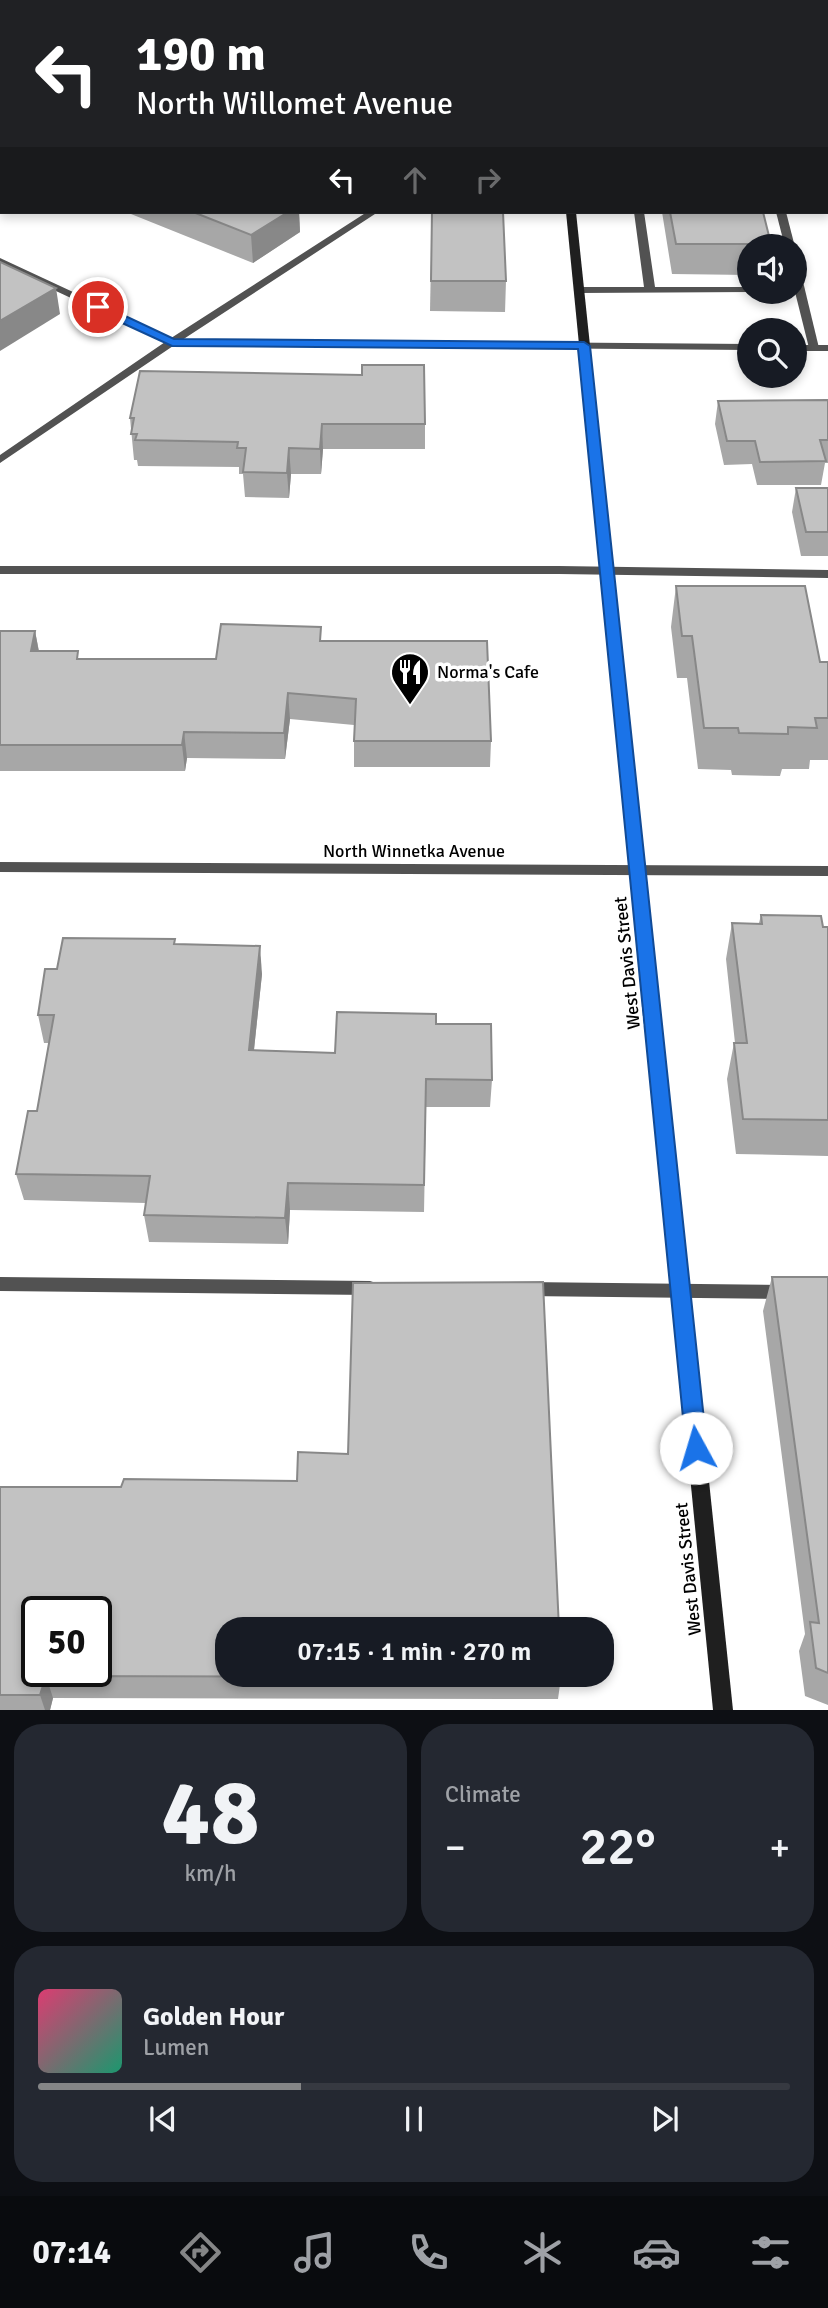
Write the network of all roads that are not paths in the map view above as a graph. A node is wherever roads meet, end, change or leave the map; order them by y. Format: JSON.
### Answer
{"nodes":[{"id":1,"x":370,"y":214,"type":"edge"},
{"id":2,"x":570,"y":214,"type":"edge"},
{"id":3,"x":639,"y":214,"type":"edge"},
{"id":4,"x":782,"y":214,"type":"edge"},
{"id":5,"x":787,"y":234,"type":"edge"},
{"id":6,"x":0,"y":261,"type":"edge"},
{"id":7,"x":579,"y":290,"type":"junction"},
{"id":8,"x":650,"y":290,"type":"junction"},
{"id":9,"x":737,"y":290,"type":"edge"},
{"id":10,"x":802,"y":304,"type":"edge"},
{"id":11,"x":172,"y":342,"type":"junction"},
{"id":12,"x":584,"y":346,"type":"junction"},
{"id":13,"x":737,"y":347,"type":"edge"},
{"id":14,"x":807,"y":348,"type":"edge"},
{"id":15,"x":814,"y":348,"type":"junction"},
{"id":16,"x":828,"y":348,"type":"edge"},
{"id":17,"x":0,"y":460,"type":"edge"},
{"id":18,"x":0,"y":570,"type":"edge"},
{"id":19,"x":609,"y":573,"type":"junction"},
{"id":20,"x":828,"y":574,"type":"edge"},
{"id":21,"x":0,"y":867,"type":"edge"},
{"id":22,"x":639,"y":871,"type":"junction"},
{"id":23,"x":828,"y":871,"type":"edge"},
{"id":24,"x":0,"y":1284,"type":"edge"},
{"id":25,"x":392,"y":1288,"type":"edge"},
{"id":26,"x":513,"y":1289,"type":"edge"},
{"id":27,"x":680,"y":1291,"type":"junction"},
{"id":28,"x":803,"y":1292,"type":"edge"},
{"id":29,"x":723,"y":1710,"type":"edge"}],
"edges":[{"from":1,"to":11,"type":"street"},
{"from":2,"to":7,"type":"main road","name":"West Davis Street"},
{"from":3,"to":8,"type":"street"},
{"from":4,"to":5,"type":"street"},
{"from":6,"to":11,"type":"street"},
{"from":7,"to":8,"type":"street"},
{"from":7,"to":12,"type":"main road","name":"West Davis Street"},
{"from":8,"to":9,"type":"street"},
{"from":10,"to":15,"type":"street"},
{"from":11,"to":12,"type":"street"},
{"from":11,"to":17,"type":"street"},
{"from":12,"to":13,"type":"street"},
{"from":12,"to":19,"type":"main road","name":"West Davis Street"},
{"from":14,"to":15,"type":"street"},
{"from":15,"to":16,"type":"street"},
{"from":18,"to":19,"type":"street"},
{"from":19,"to":20,"type":"street"},
{"from":19,"to":22,"type":"main road","name":"West Davis Street"},
{"from":21,"to":22,"type":"street","name":"North Winnetka Avenue"},
{"from":22,"to":23,"type":"street","name":"North Winnetka Avenue"},
{"from":22,"to":27,"type":"main road","name":"West Davis Street"},
{"from":24,"to":25,"type":"street"},
{"from":26,"to":27,"type":"street"},
{"from":27,"to":28,"type":"street"},
{"from":27,"to":29,"type":"main road","name":"West Davis Street"}]}
